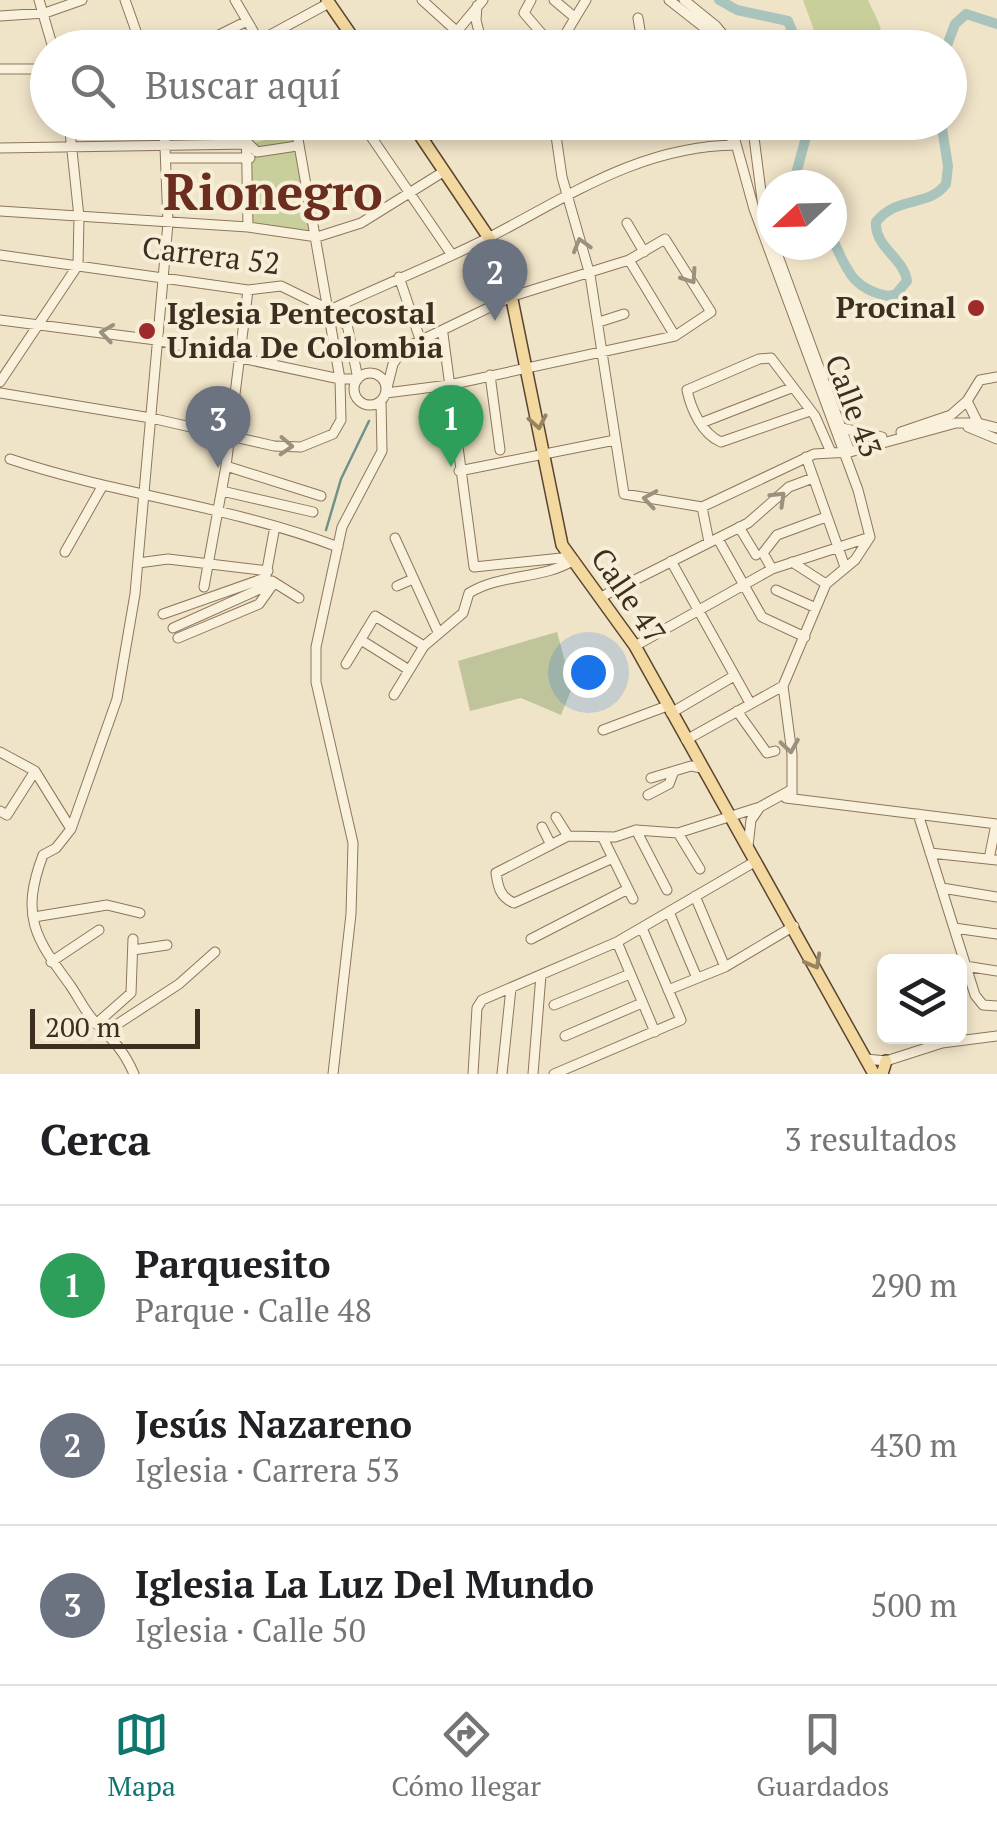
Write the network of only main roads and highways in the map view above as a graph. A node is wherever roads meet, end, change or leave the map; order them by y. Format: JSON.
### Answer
{"nodes":[{"id":1,"x":328,"y":1,"type":"edge"},
{"id":2,"x":348,"y":30,"type":"edge"},
{"id":3,"x":422,"y":140,"type":"edge"},
{"id":4,"x":881,"y":1070,"type":"edge"}],
"edges":[{"from":1,"to":2,"type":"main road"},
{"from":3,"to":4,"type":"main road","name":"Calle 47","one_way":true}]}
